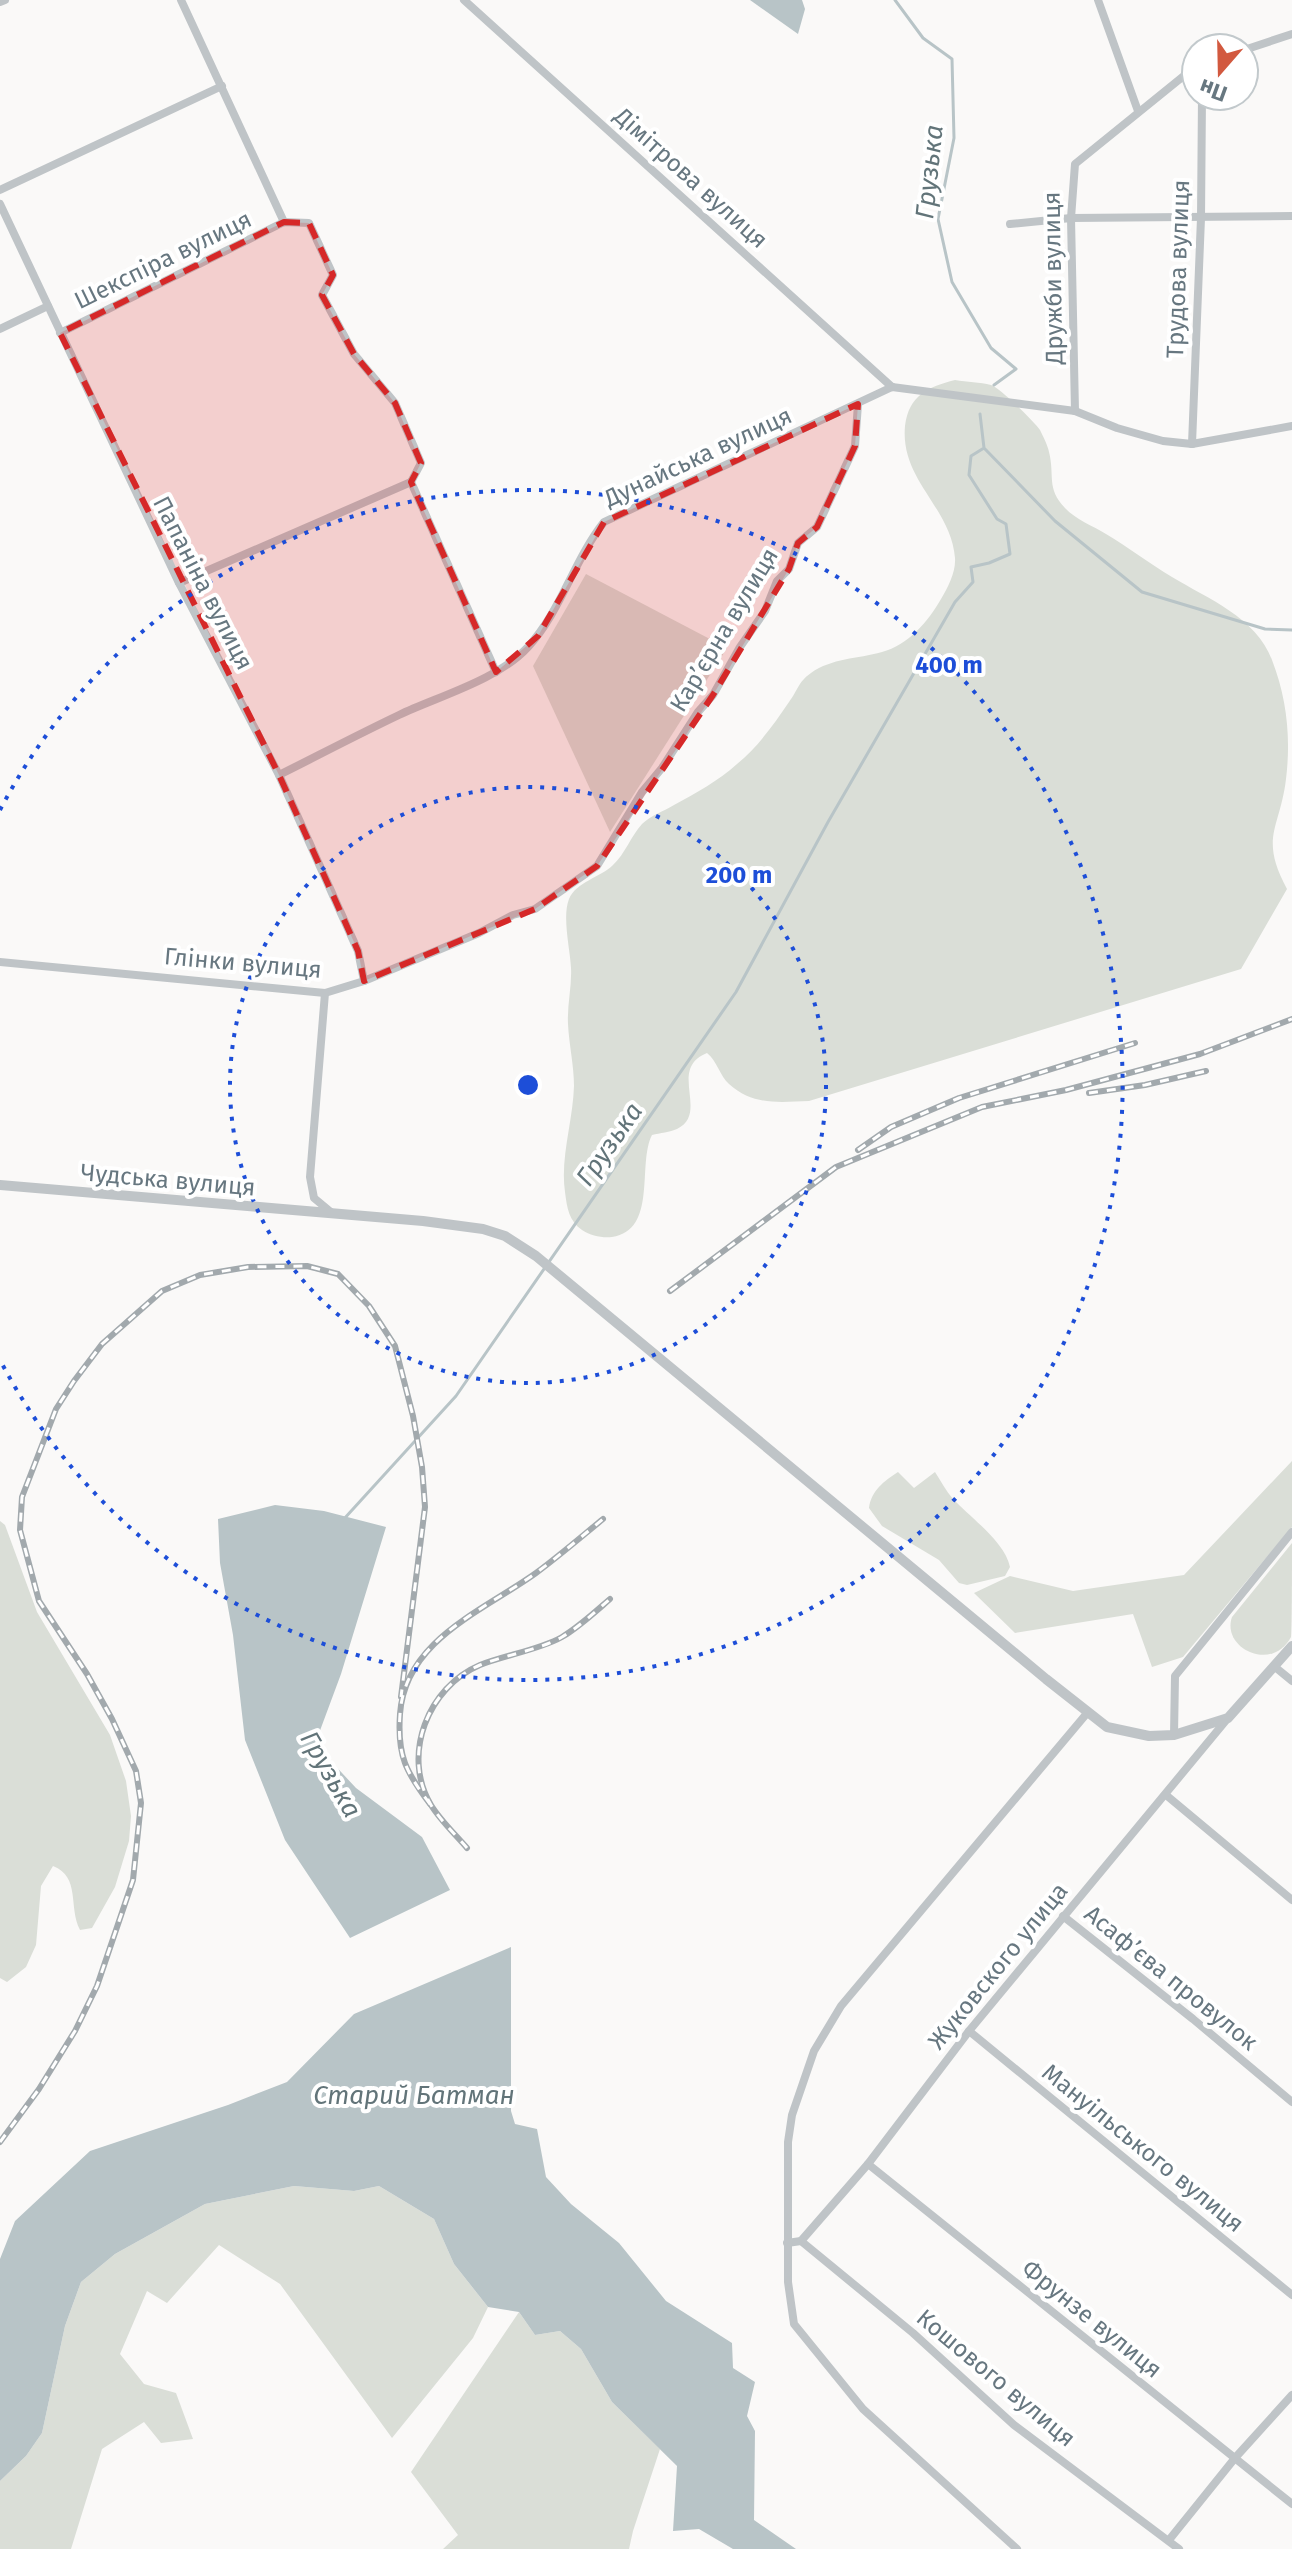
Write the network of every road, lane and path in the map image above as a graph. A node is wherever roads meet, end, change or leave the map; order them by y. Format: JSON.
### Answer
{"nodes":[{"id":1,"x":181,"y":0,"type":"edge"},
{"id":2,"x":464,"y":0,"type":"edge"},
{"id":3,"x":1098,"y":0,"type":"edge"},
{"id":4,"x":1292,"y":34,"type":"edge"},
{"id":5,"x":1260,"y":45,"type":"edge"},
{"id":6,"x":1180,"y":78,"type":"edge"},
{"id":7,"x":222,"y":86,"type":"junction"},
{"id":8,"x":1138,"y":111,"type":"junction"},
{"id":9,"x":1202,"y":112,"type":"edge"},
{"id":10,"x":0,"y":190,"type":"edge"},
{"id":11,"x":0,"y":204,"type":"edge"},
{"id":12,"x":1292,"y":216,"type":"edge"},
{"id":13,"x":1071,"y":218,"type":"junction"},
{"id":14,"x":1201,"y":218,"type":"junction"},
{"id":15,"x":284,"y":222,"type":"junction"},
{"id":16,"x":1010,"y":224,"type":"dead end"},
{"id":17,"x":48,"y":306,"type":"junction"},
{"id":18,"x":0,"y":329,"type":"edge"},
{"id":19,"x":60,"y":333,"type":"junction"},
{"id":20,"x":892,"y":387,"type":"junction"},
{"id":21,"x":858,"y":404,"type":"junction"},
{"id":22,"x":1075,"y":411,"type":"junction"},
{"id":23,"x":1292,"y":426,"type":"edge"},
{"id":24,"x":1192,"y":444,"type":"junction"},
{"id":25,"x":411,"y":482,"type":"junction"},
{"id":26,"x":179,"y":583,"type":"junction"},
{"id":27,"x":496,"y":672,"type":"junction"},
{"id":28,"x":279,"y":775,"type":"junction"},
{"id":29,"x":597,"y":866,"type":"joint"},
{"id":30,"x":0,"y":962,"type":"edge"},
{"id":31,"x":364,"y":981,"type":"junction"},
{"id":32,"x":325,"y":993,"type":"junction"},
{"id":33,"x":0,"y":1185,"type":"edge"},
{"id":34,"x":332,"y":1213,"type":"junction"},
{"id":35,"x":1292,"y":1532,"type":"edge"},
{"id":36,"x":1292,"y":1646,"type":"edge"},
{"id":37,"x":1275,"y":1667,"type":"junction"},
{"id":38,"x":1292,"y":1681,"type":"edge"},
{"id":39,"x":1088,"y":1712,"type":"junction"},
{"id":40,"x":1228,"y":1718,"type":"junction"},
{"id":41,"x":1174,"y":1735,"type":"junction"},
{"id":42,"x":1166,"y":1795,"type":"junction"},
{"id":43,"x":1292,"y":1900,"type":"edge"},
{"id":44,"x":1063,"y":1916,"type":"junction"},
{"id":45,"x":969,"y":2031,"type":"junction"},
{"id":46,"x":1292,"y":2102,"type":"edge"},
{"id":47,"x":868,"y":2164,"type":"junction"},
{"id":48,"x":801,"y":2241,"type":"junction"},
{"id":49,"x":787,"y":2243,"type":"junction"},
{"id":50,"x":1292,"y":2295,"type":"edge"},
{"id":51,"x":1292,"y":2395,"type":"edge"},
{"id":52,"x":1235,"y":2458,"type":"junction"},
{"id":53,"x":1292,"y":2504,"type":"edge"},
{"id":54,"x":1169,"y":2540,"type":"junction"},
{"id":55,"x":1017,"y":2549,"type":"edge"},
{"id":56,"x":1179,"y":2549,"type":"edge"}],
"edges":[{"from":1,"to":7,"type":"street"},
{"from":2,"to":20,"type":"street","name":"Дімітрова вулиця"},
{"from":3,"to":8,"type":"street"},
{"from":4,"to":5,"type":"street"},
{"from":6,"to":8,"type":"street"},
{"from":7,"to":10,"type":"street"},
{"from":7,"to":15,"type":"street"},
{"from":8,"to":13,"type":"street","name":"Дружби вулиця"},
{"from":9,"to":14,"type":"street","name":"Трудова вулиця"},
{"from":11,"to":17,"type":"street","name":"Папаніна вулиця"},
{"from":12,"to":14,"type":"street"},
{"from":13,"to":14,"type":"street"},
{"from":13,"to":16,"type":"street"},
{"from":13,"to":22,"type":"street","name":"Дружби вулиця"},
{"from":14,"to":24,"type":"street","name":"Трудова вулиця"},
{"from":15,"to":19,"type":"street","name":"Шекспіра вулиця"},
{"from":15,"to":25,"type":"street"},
{"from":17,"to":18,"type":"street","name":"Шекспіра вулиця"},
{"from":17,"to":19,"type":"street","name":"Папаніна вулиця"},
{"from":19,"to":26,"type":"street","name":"Папаніна вулиця"},
{"from":20,"to":21,"type":"street","name":"Дунайська вулиця"},
{"from":20,"to":22,"type":"street"},
{"from":21,"to":27,"type":"street","name":"Дунайська вулиця"},
{"from":21,"to":29,"type":"street","name":"Кар’єрна вулиця"},
{"from":22,"to":24,"type":"street"},
{"from":23,"to":24,"type":"street"},
{"from":25,"to":26,"type":"street"},
{"from":25,"to":27,"type":"street"},
{"from":26,"to":28,"type":"street","name":"Папаніна вулиця"},
{"from":27,"to":28,"type":"street","name":"Дунайська вулиця"},
{"from":28,"to":31,"type":"street","name":"Папаніна вулиця"},
{"from":29,"to":31,"type":"street","name":"Глінки вулиця"},
{"from":30,"to":32,"type":"street","name":"Глінки вулиця"},
{"from":31,"to":32,"type":"street","name":"Глінки вулиця"},
{"from":32,"to":34,"type":"street"},
{"from":33,"to":34,"type":"street","name":"Чудська вулиця"},
{"from":34,"to":39,"type":"street","name":"Чудська вулиця"},
{"from":35,"to":41,"type":"street"},
{"from":36,"to":37,"type":"street"},
{"from":37,"to":38,"type":"street"},
{"from":37,"to":40,"type":"street"},
{"from":39,"to":41,"type":"street","name":"Чудська вулиця"},
{"from":39,"to":49,"type":"street"},
{"from":40,"to":41,"type":"street","name":"Чудська вулиця"},
{"from":40,"to":42,"type":"street","name":"Жуковского улица"},
{"from":42,"to":43,"type":"street"},
{"from":42,"to":44,"type":"street","name":"Жуковского улица"},
{"from":44,"to":45,"type":"street","name":"Жуковского улица"},
{"from":44,"to":46,"type":"street","name":"Асаф’єва провулок"},
{"from":45,"to":47,"type":"street","name":"Жуковского улица"},
{"from":45,"to":50,"type":"street","name":"Мануільського вулиця"},
{"from":47,"to":48,"type":"street","name":"Жуковского улица"},
{"from":47,"to":52,"type":"street","name":"Фрунзе вулиця"},
{"from":48,"to":49,"type":"street"},
{"from":48,"to":54,"type":"street","name":"Кошового вулиця"},
{"from":49,"to":55,"type":"street"},
{"from":51,"to":52,"type":"street"},
{"from":52,"to":53,"type":"street","name":"Фрунзе вулиця"},
{"from":52,"to":54,"type":"street"},
{"from":54,"to":56,"type":"street","name":"Кошового вулиця"}]}
